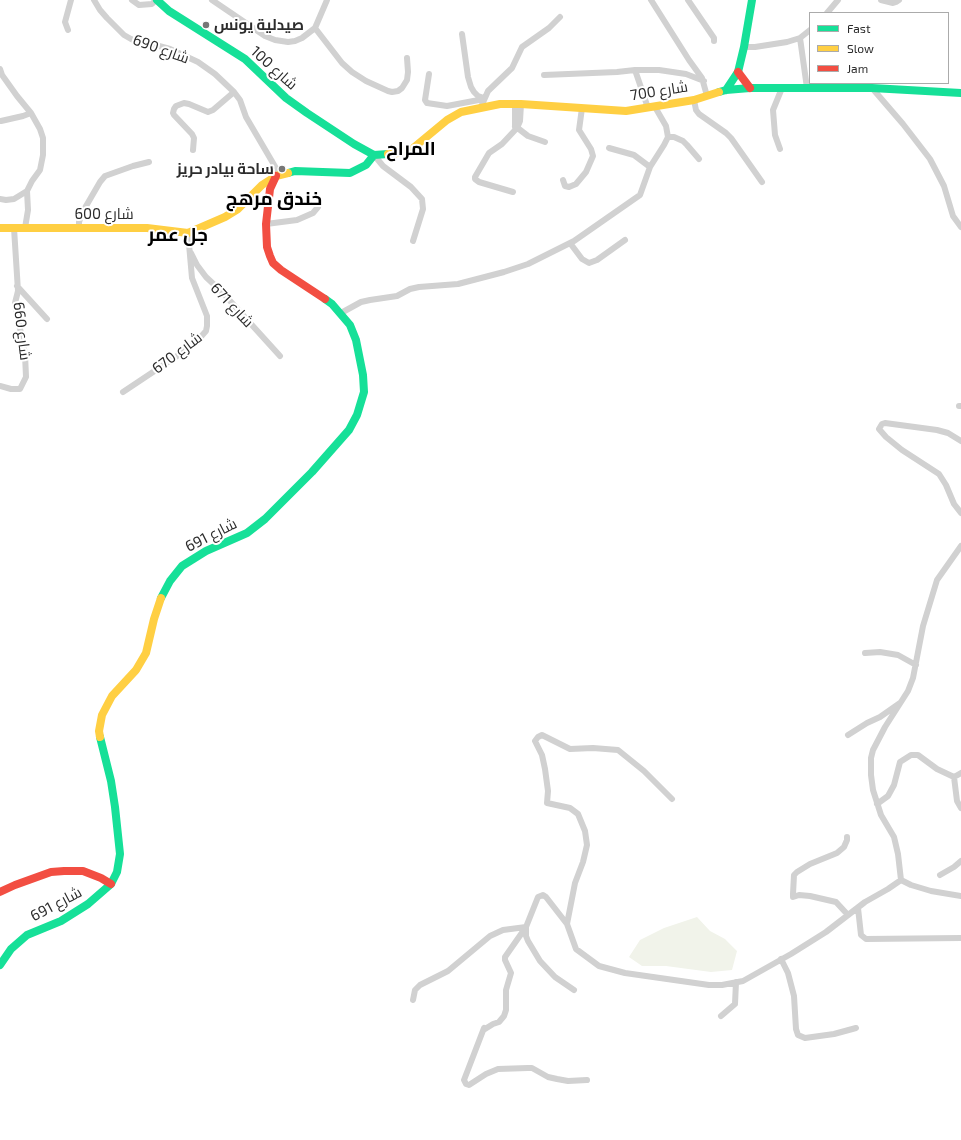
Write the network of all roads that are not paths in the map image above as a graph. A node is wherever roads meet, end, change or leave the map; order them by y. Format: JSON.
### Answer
{"nodes":[{"id":1,"x":72,"y":0,"type":"edge"},
{"id":2,"x":94,"y":0,"type":"edge"},
{"id":3,"x":132,"y":0,"type":"edge"},
{"id":4,"x":156,"y":0,"type":"edge"},
{"id":5,"x":212,"y":0,"type":"edge"},
{"id":6,"x":327,"y":0,"type":"edge"},
{"id":7,"x":660,"y":0,"type":"edge"},
{"id":8,"x":688,"y":0,"type":"edge"},
{"id":9,"x":752,"y":0,"type":"edge"},
{"id":10,"x":838,"y":0,"type":"edge"},
{"id":11,"x":881,"y":0,"type":"edge"},
{"id":12,"x":899,"y":0,"type":"edge"},
{"id":13,"x":653,"y":2,"type":"edge"},
{"id":14,"x":828,"y":12,"type":"edge"},
{"id":15,"x":560,"y":17,"type":"dead end"},
{"id":16,"x":315,"y":28,"type":"junction"},
{"id":17,"x":68,"y":30,"type":"dead end"},
{"id":18,"x":809,"y":31,"type":"edge"},
{"id":19,"x":462,"y":34,"type":"dead end"},
{"id":20,"x":800,"y":38,"type":"junction"},
{"id":21,"x":714,"y":41,"type":"dead end"},
{"id":22,"x":744,"y":47,"type":"junction"},
{"id":23,"x":407,"y":58,"type":"dead end"},
{"id":24,"x":636,"y":70,"type":"junction"},
{"id":25,"x":738,"y":72,"type":"junction"},
{"id":26,"x":429,"y":74,"type":"dead end"},
{"id":27,"x":1,"y":75,"type":"edge"},
{"id":28,"x":544,"y":76,"type":"dead end"},
{"id":29,"x":704,"y":81,"type":"junction"},
{"id":30,"x":750,"y":88,"type":"junction"},
{"id":31,"x":782,"y":88,"type":"junction"},
{"id":32,"x":807,"y":88,"type":"junction"},
{"id":33,"x":872,"y":88,"type":"junction"},
{"id":34,"x":726,"y":90,"type":"junction"},
{"id":35,"x":234,"y":92,"type":"junction"},
{"id":36,"x":961,"y":92,"type":"edge"},
{"id":37,"x":707,"y":96,"type":"junction"},
{"id":38,"x":694,"y":100,"type":"junction"},
{"id":39,"x":483,"y":101,"type":"junction"},
{"id":40,"x":518,"y":104,"type":"junction"},
{"id":41,"x":582,"y":108,"type":"junction"},
{"id":42,"x":652,"y":108,"type":"junction"},
{"id":43,"x":31,"y":112,"type":"junction"},
{"id":44,"x":1,"y":122,"type":"dead end"},
{"id":45,"x":515,"y":128,"type":"junction"},
{"id":46,"x":668,"y":138,"type":"junction"},
{"id":47,"x":545,"y":142,"type":"dead end"},
{"id":48,"x":609,"y":148,"type":"dead end"},
{"id":49,"x":780,"y":149,"type":"dead end"},
{"id":50,"x":193,"y":150,"type":"dead end"},
{"id":51,"x":374,"y":155,"type":"junction"},
{"id":52,"x":699,"y":159,"type":"dead end"},
{"id":53,"x":149,"y":162,"type":"dead end"},
{"id":54,"x":650,"y":167,"type":"junction"},
{"id":55,"x":278,"y":176,"type":"junction"},
{"id":56,"x":563,"y":180,"type":"dead end"},
{"id":57,"x":762,"y":182,"type":"dead end"},
{"id":58,"x":28,"y":191,"type":"junction"},
{"id":59,"x":513,"y":192,"type":"dead end"},
{"id":60,"x":0,"y":199,"type":"edge"},
{"id":61,"x":318,"y":207,"type":"dead end"},
{"id":62,"x":266,"y":224,"type":"junction"},
{"id":63,"x":961,"y":227,"type":"edge"},
{"id":64,"x":0,"y":228,"type":"edge"},
{"id":65,"x":14,"y":228,"type":"junction"},
{"id":66,"x":25,"y":228,"type":"junction"},
{"id":67,"x":79,"y":228,"type":"junction"},
{"id":68,"x":188,"y":233,"type":"junction"},
{"id":69,"x":625,"y":240,"type":"dead end"},
{"id":70,"x":413,"y":241,"type":"dead end"},
{"id":71,"x":570,"y":244,"type":"junction"},
{"id":72,"x":189,"y":250,"type":"junction"},
{"id":73,"x":17,"y":286,"type":"junction"},
{"id":74,"x":341,"y":313,"type":"junction"},
{"id":75,"x":47,"y":319,"type":"dead end"},
{"id":76,"x":280,"y":356,"type":"dead end"},
{"id":77,"x":0,"y":386,"type":"edge"},
{"id":78,"x":123,"y":392,"type":"dead end"},
{"id":79,"x":961,"y":441,"type":"edge"},
{"id":80,"x":961,"y":513,"type":"edge"},
{"id":81,"x":961,"y":546,"type":"edge"},
{"id":82,"x":865,"y":654,"type":"dead end"},
{"id":83,"x":916,"y":665,"type":"junction"},
{"id":84,"x":901,"y":702,"type":"junction"},
{"id":85,"x":848,"y":735,"type":"dead end"},
{"id":86,"x":961,"y":773,"type":"edge"},
{"id":87,"x":954,"y":777,"type":"junction"},
{"id":88,"x":672,"y":799,"type":"dead end"},
{"id":89,"x":877,"y":804,"type":"junction"},
{"id":90,"x":961,"y":808,"type":"edge"},
{"id":91,"x":847,"y":837,"type":"dead end"},
{"id":92,"x":961,"y":861,"type":"edge"},
{"id":93,"x":940,"y":874,"type":"dead end"},
{"id":94,"x":901,"y":880,"type":"junction"},
{"id":95,"x":111,"y":884,"type":"junction"},
{"id":96,"x":0,"y":892,"type":"edge"},
{"id":97,"x":961,"y":896,"type":"edge"},
{"id":98,"x":858,"y":908,"type":"junction"},
{"id":99,"x":848,"y":915,"type":"junction"},
{"id":100,"x":567,"y":924,"type":"junction"},
{"id":101,"x":526,"y":927,"type":"junction"},
{"id":102,"x":961,"y":938,"type":"edge"},
{"id":103,"x":781,"y":959,"type":"junction"},
{"id":104,"x":0,"y":965,"type":"edge"},
{"id":105,"x":736,"y":982,"type":"junction"},
{"id":106,"x":574,"y":990,"type":"dead end"},
{"id":107,"x":413,"y":1000,"type":"dead end"},
{"id":108,"x":721,"y":1016,"type":"dead end"},
{"id":109,"x":856,"y":1028,"type":"dead end"},
{"id":110,"x":587,"y":1080,"type":"dead end"}],
"edges":[{"from":1,"to":17,"type":"street"},
{"from":2,"to":35,"type":"street","name":"شارع 690"},
{"from":3,"to":4,"type":"street"},
{"from":4,"to":51,"type":"main road","name":"شارع 100"},
{"from":5,"to":16,"type":"street"},
{"from":6,"to":16,"type":"street"},
{"from":7,"to":13,"type":"street"},
{"from":8,"to":21,"type":"street"},
{"from":9,"to":22,"type":"main road"},
{"from":10,"to":14,"type":"street"},
{"from":11,"to":12,"type":"street"},
{"from":13,"to":29,"type":"street"},
{"from":15,"to":39,"type":"street"},
{"from":16,"to":23,"type":"street"},
{"from":18,"to":20,"type":"street"},
{"from":19,"to":39,"type":"street"},
{"from":20,"to":22,"type":"street"},
{"from":20,"to":32,"type":"street"},
{"from":22,"to":25,"type":"main road"},
{"from":24,"to":28,"type":"street"},
{"from":24,"to":29,"type":"street"},
{"from":24,"to":42,"type":"street"},
{"from":25,"to":30,"type":"main road"},
{"from":25,"to":34,"type":"main road"},
{"from":26,"to":39,"type":"street"},
{"from":27,"to":43,"type":"street"},
{"from":29,"to":37,"type":"street"},
{"from":30,"to":31,"type":"main road","name":"شارع 700"},
{"from":30,"to":34,"type":"main road","name":"شارع 700"},
{"from":31,"to":32,"type":"main road","name":"شارع 700"},
{"from":31,"to":49,"type":"street"},
{"from":32,"to":33,"type":"main road","name":"شارع 700"},
{"from":33,"to":36,"type":"main road","name":"شارع 700"},
{"from":33,"to":63,"type":"street"},
{"from":34,"to":37,"type":"main road","name":"شارع 700"},
{"from":35,"to":50,"type":"street"},
{"from":35,"to":55,"type":"street","name":"شارع 690"},
{"from":37,"to":38,"type":"main road","name":"شارع 700"},
{"from":38,"to":42,"type":"main road","name":"شارع 700"},
{"from":38,"to":57,"type":"street"},
{"from":39,"to":40,"type":"main road","name":"شارع 700"},
{"from":39,"to":51,"type":"main road","name":"شارع 700"},
{"from":40,"to":41,"type":"main road","name":"شارع 700"},
{"from":40,"to":45,"type":"street"},
{"from":41,"to":42,"type":"main road","name":"شارع 700"},
{"from":41,"to":56,"type":"street"},
{"from":42,"to":46,"type":"street"},
{"from":43,"to":44,"type":"street"},
{"from":43,"to":58,"type":"street"},
{"from":45,"to":47,"type":"street"},
{"from":45,"to":59,"type":"street"},
{"from":46,"to":52,"type":"street"},
{"from":46,"to":54,"type":"street"},
{"from":48,"to":54,"type":"street"},
{"from":51,"to":55,"type":"main road"},
{"from":51,"to":70,"type":"street"},
{"from":53,"to":67,"type":"street"},
{"from":54,"to":71,"type":"street"},
{"from":55,"to":62,"type":"main road","name":"شارع 691"},
{"from":55,"to":68,"type":"main road"},
{"from":58,"to":60,"type":"street"},
{"from":58,"to":66,"type":"street"},
{"from":61,"to":62,"type":"street"},
{"from":62,"to":74,"type":"main road","name":"شارع 691"},
{"from":64,"to":65,"type":"main road","name":"شارع 600"},
{"from":65,"to":66,"type":"main road","name":"شارع 600"},
{"from":65,"to":73,"type":"street","name":"شارع 660"},
{"from":66,"to":67,"type":"main road","name":"شارع 600"},
{"from":67,"to":68,"type":"main road","name":"شارع 600"},
{"from":68,"to":72,"type":"street","name":"شارع 670"},
{"from":69,"to":71,"type":"street"},
{"from":71,"to":74,"type":"street"},
{"from":72,"to":76,"type":"street","name":"شارع 671"},
{"from":72,"to":78,"type":"street","name":"شارع 670"},
{"from":73,"to":75,"type":"street"},
{"from":73,"to":77,"type":"street","name":"شارع 660"},
{"from":74,"to":95,"type":"main road","name":"شارع 691"},
{"from":79,"to":80,"type":"street"},
{"from":81,"to":83,"type":"street"},
{"from":82,"to":83,"type":"street"},
{"from":83,"to":84,"type":"street"},
{"from":84,"to":85,"type":"street"},
{"from":84,"to":89,"type":"street"},
{"from":86,"to":87,"type":"street"},
{"from":87,"to":89,"type":"street"},
{"from":87,"to":90,"type":"street"},
{"from":88,"to":100,"type":"street"},
{"from":89,"to":94,"type":"street"},
{"from":91,"to":99,"type":"street"},
{"from":92,"to":93,"type":"street"},
{"from":94,"to":97,"type":"street"},
{"from":94,"to":98,"type":"street"},
{"from":95,"to":96,"type":"main road"},
{"from":95,"to":104,"type":"main road","name":"شارع 691"},
{"from":98,"to":99,"type":"street"},
{"from":98,"to":102,"type":"street"},
{"from":99,"to":103,"type":"street"},
{"from":100,"to":101,"type":"street"},
{"from":100,"to":105,"type":"street"},
{"from":101,"to":106,"type":"street"},
{"from":101,"to":107,"type":"street"},
{"from":101,"to":110,"type":"street"},
{"from":103,"to":105,"type":"street"},
{"from":103,"to":109,"type":"street"},
{"from":105,"to":108,"type":"street"}]}
